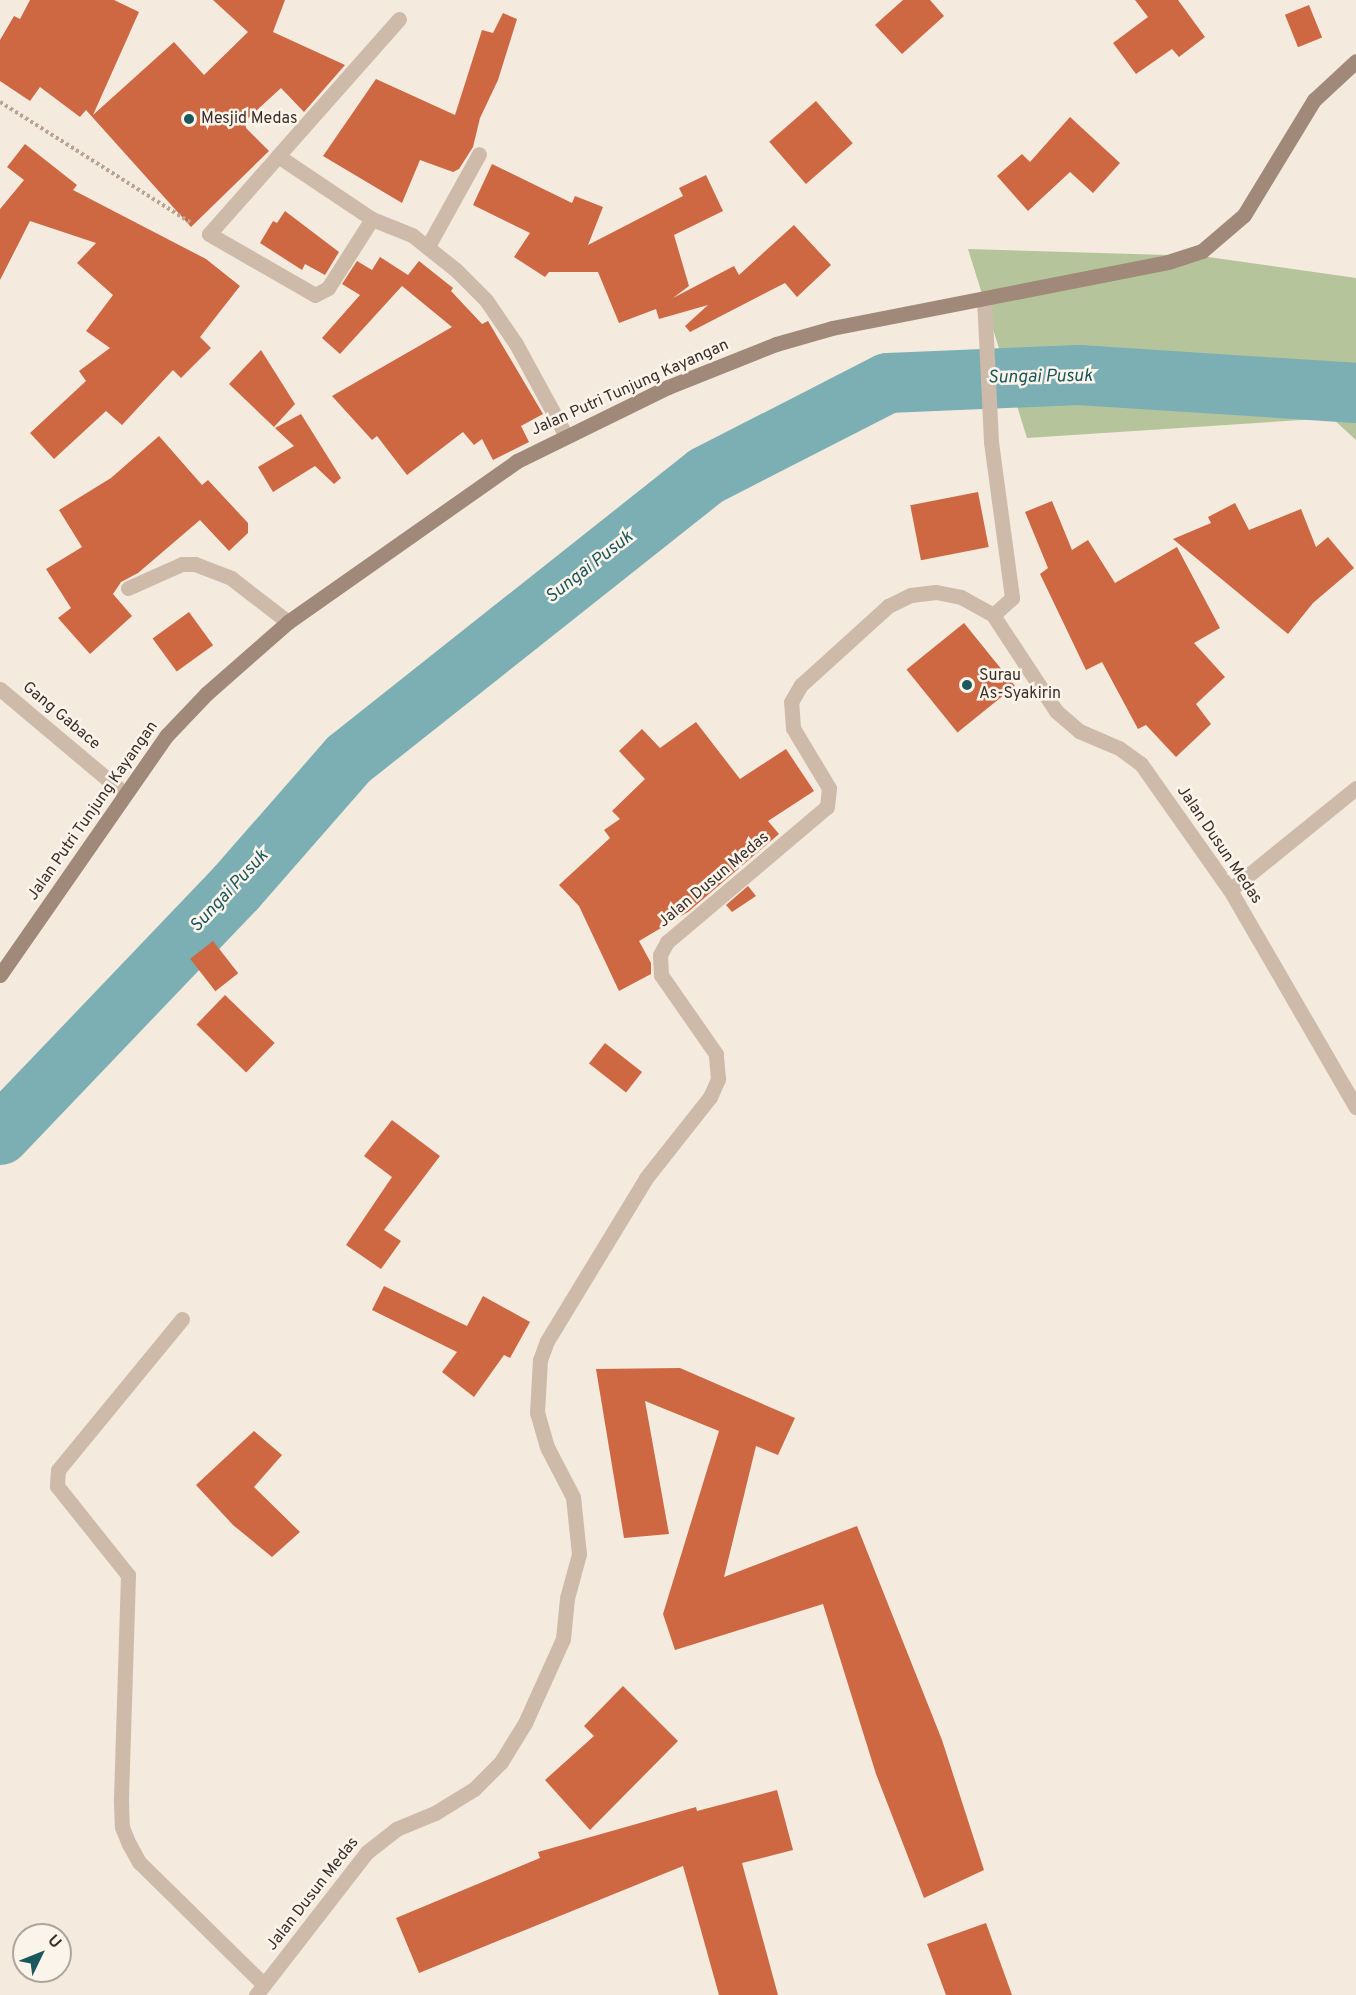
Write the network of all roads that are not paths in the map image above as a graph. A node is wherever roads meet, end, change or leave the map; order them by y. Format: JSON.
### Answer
{"nodes":[{"id":1,"x":399,"y":19,"type":"dead end"},
{"id":2,"x":1356,"y":61,"type":"edge"},
{"id":3,"x":479,"y":154,"type":"dead end"},
{"id":4,"x":278,"y":156,"type":"junction"},
{"id":5,"x":372,"y":219,"type":"junction"},
{"id":6,"x":428,"y":246,"type":"junction"},
{"id":7,"x":984,"y":298,"type":"junction"},
{"id":8,"x":565,"y":434,"type":"junction"},
{"id":9,"x":128,"y":588,"type":"dead end"},
{"id":10,"x":993,"y":615,"type":"junction"},
{"id":11,"x":288,"y":622,"type":"junction"},
{"id":12,"x":0,"y":689,"type":"edge"},
{"id":13,"x":1356,"y":788,"type":"edge"},
{"id":14,"x":125,"y":794,"type":"junction"},
{"id":15,"x":1230,"y":890,"type":"junction"},
{"id":16,"x":0,"y":975,"type":"edge"},
{"id":17,"x":1356,"y":1107,"type":"edge"},
{"id":18,"x":182,"y":1318,"type":"dead end"},
{"id":19,"x":260,"y":1990,"type":"edge"}],
"edges":[{"from":1,"to":4,"type":"street"},
{"from":2,"to":7,"type":"street","name":"Jalan Putri Tunjung Kayangan"},
{"from":3,"to":6,"type":"street"},
{"from":4,"to":5,"type":"street"},
{"from":4,"to":5,"type":"street"},
{"from":5,"to":6,"type":"street"},
{"from":6,"to":8,"type":"street"},
{"from":7,"to":8,"type":"street","name":"Jalan Putri Tunjung Kayangan"},
{"from":7,"to":10,"type":"street"},
{"from":8,"to":11,"type":"street","name":"Jalan Putri Tunjung Kayangan"},
{"from":9,"to":11,"type":"street"},
{"from":10,"to":15,"type":"street","name":"Jalan Dusun Medas"},
{"from":10,"to":19,"type":"street","name":"Jalan Dusun Medas"},
{"from":11,"to":14,"type":"street","name":"Jalan Putri Tunjung Kayangan"},
{"from":12,"to":14,"type":"street","name":"Gang Gabace"},
{"from":13,"to":15,"type":"street"},
{"from":14,"to":16,"type":"street","name":"Jalan Putri Tunjung Kayangan"},
{"from":15,"to":17,"type":"street","name":"Jalan Dusun Medas"},
{"from":18,"to":19,"type":"street"}]}
